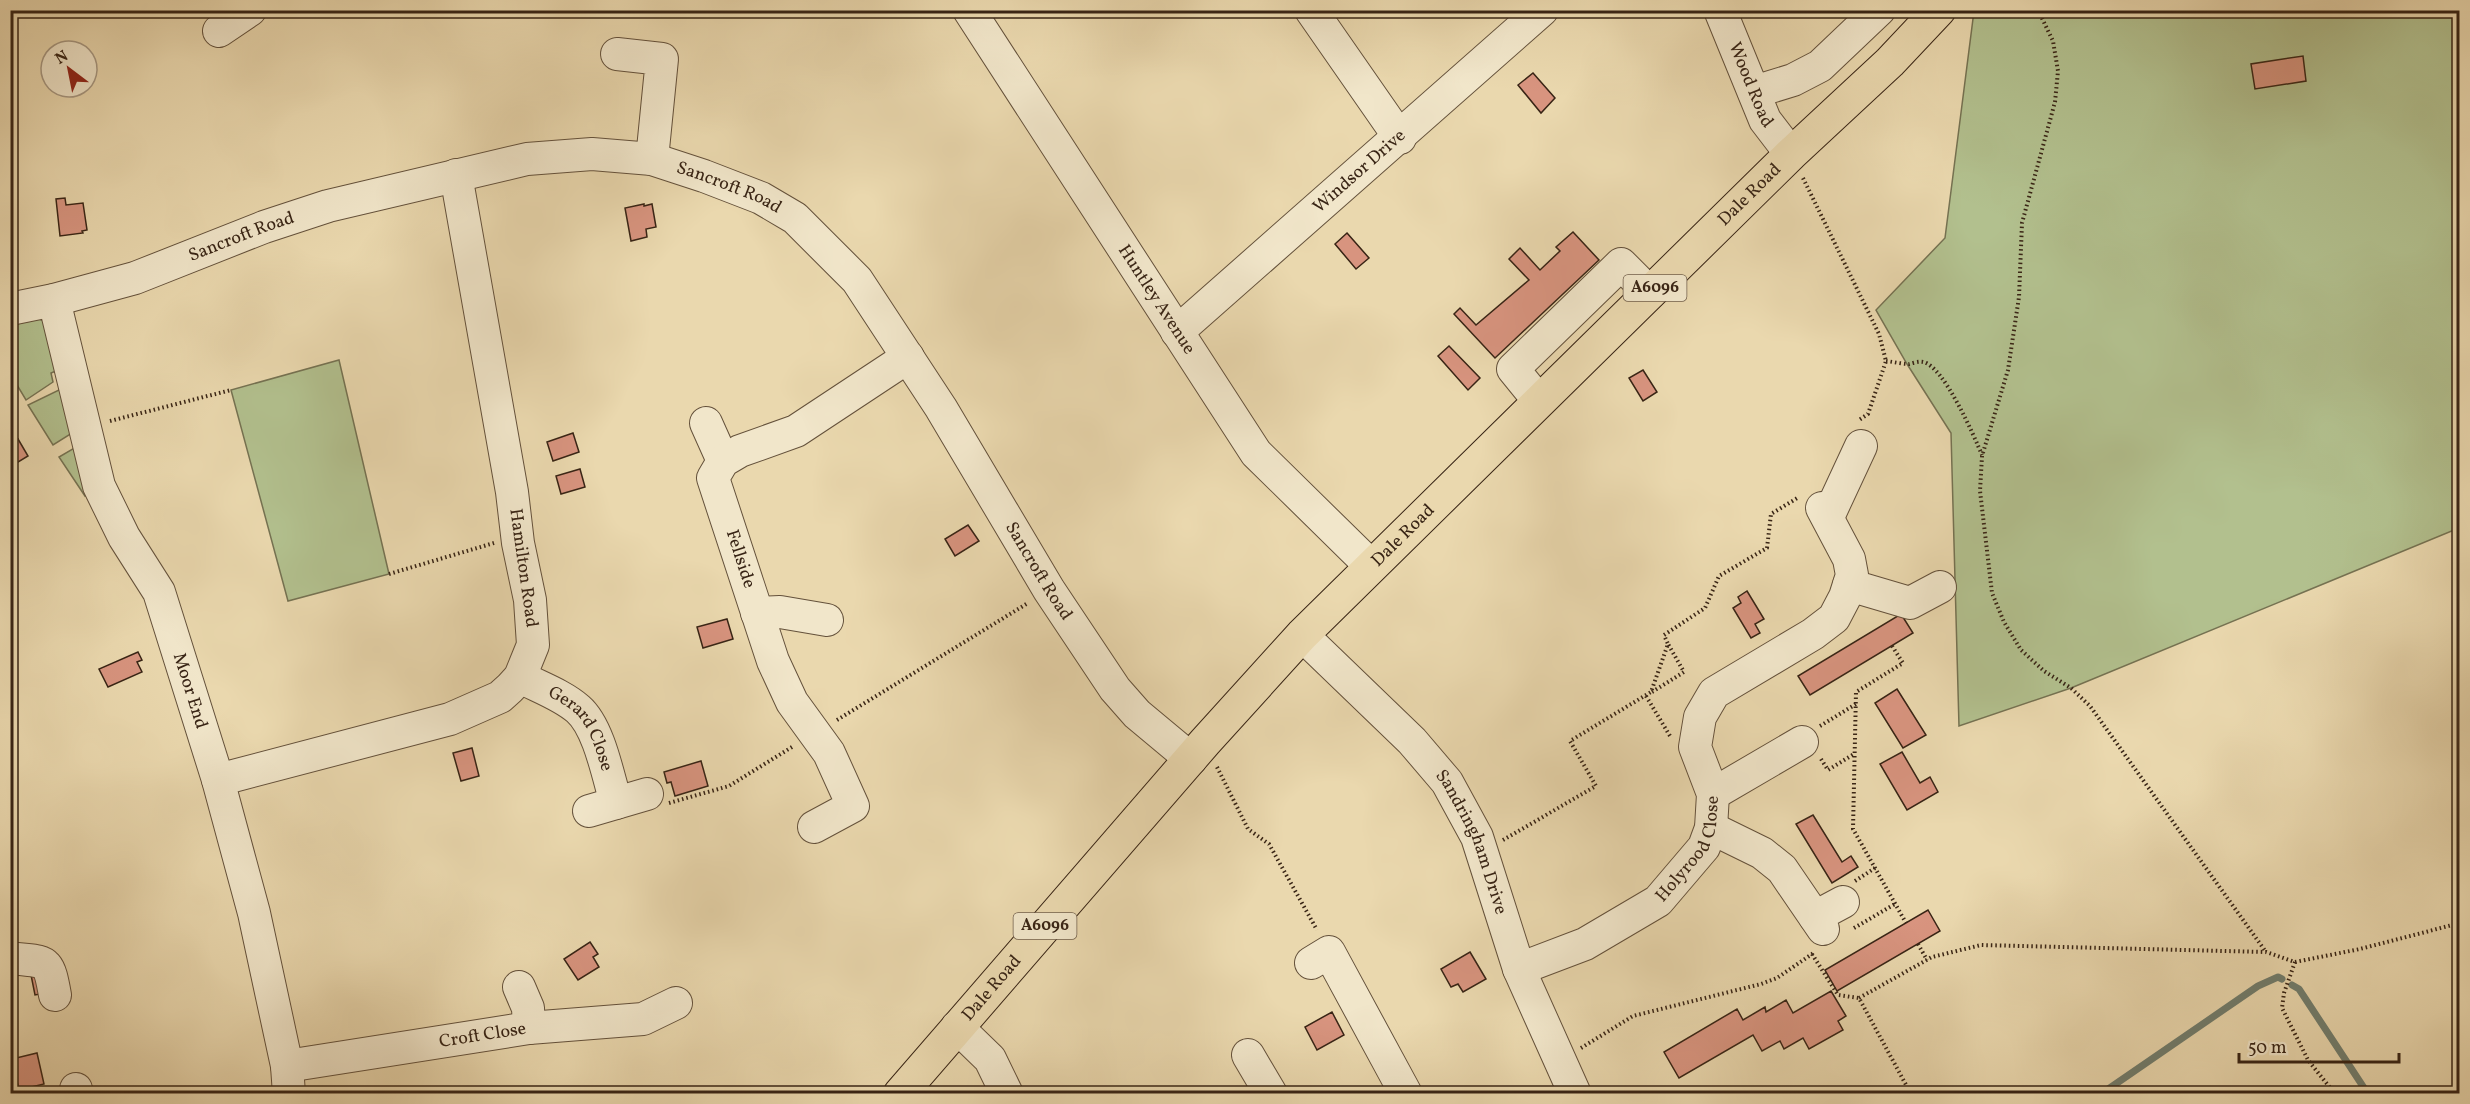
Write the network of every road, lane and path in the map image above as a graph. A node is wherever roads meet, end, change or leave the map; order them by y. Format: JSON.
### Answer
{"nodes":[{"id":1,"x":250,"y":10,"type":"edge"},
{"id":2,"x":969,"y":10,"type":"edge"},
{"id":3,"x":1311,"y":10,"type":"edge"},
{"id":4,"x":1542,"y":10,"type":"edge"},
{"id":5,"x":1720,"y":10,"type":"edge"},
{"id":6,"x":1879,"y":10,"type":"edge"},
{"id":7,"x":1940,"y":10,"type":"edge"},
{"id":8,"x":2038,"y":10,"type":"edge"},
{"id":9,"x":219,"y":31,"type":"dead end"},
{"id":10,"x":617,"y":54,"type":"dead end"},
{"id":11,"x":1754,"y":92,"type":"junction"},
{"id":12,"x":1400,"y":138,"type":"junction"},
{"id":13,"x":1791,"y":154,"type":"junction"},
{"id":14,"x":652,"y":159,"type":"junction"},
{"id":15,"x":456,"y":175,"type":"junction"},
{"id":16,"x":54,"y":300,"type":"junction"},
{"id":17,"x":10,"y":309,"type":"edge"},
{"id":18,"x":1177,"y":332,"type":"junction"},
{"id":19,"x":908,"y":357,"type":"junction"},
{"id":20,"x":1886,"y":361,"type":"junction"},
{"id":21,"x":231,"y":390,"type":"dead end"},
{"id":22,"x":706,"y":423,"type":"dead end"},
{"id":23,"x":84,"y":428,"type":"junction"},
{"id":24,"x":1857,"y":435,"type":"joint"},
{"id":25,"x":1982,"y":456,"type":"junction"},
{"id":26,"x":723,"y":461,"type":"junction"},
{"id":27,"x":1819,"y":506,"type":"junction"},
{"id":28,"x":517,"y":536,"type":"junction"},
{"id":29,"x":1371,"y":566,"type":"junction"},
{"id":30,"x":389,"y":574,"type":"dead end"},
{"id":31,"x":1849,"y":585,"type":"junction"},
{"id":32,"x":1940,"y":587,"type":"dead end"},
{"id":33,"x":1049,"y":590,"type":"junction"},
{"id":34,"x":757,"y":613,"type":"junction"},
{"id":35,"x":827,"y":620,"type":"dead end"},
{"id":36,"x":1302,"y":635,"type":"junction"},
{"id":37,"x":1668,"y":644,"type":"junction"},
{"id":38,"x":1892,"y":646,"type":"dead end"},
{"id":39,"x":520,"y":677,"type":"junction"},
{"id":40,"x":1651,"y":692,"type":"junction"},
{"id":41,"x":1856,"y":704,"type":"junction"},
{"id":42,"x":815,"y":734,"type":"junction"},
{"id":43,"x":1804,"y":739,"type":"junction"},
{"id":44,"x":1198,"y":750,"type":"junction"},
{"id":45,"x":1855,"y":754,"type":"junction"},
{"id":46,"x":218,"y":780,"type":"junction"},
{"id":47,"x":646,"y":794,"type":"joint"},
{"id":48,"x":1713,"y":794,"type":"junction"},
{"id":49,"x":814,"y":827,"type":"dead end"},
{"id":50,"x":1712,"y":828,"type":"junction"},
{"id":51,"x":1482,"y":853,"type":"junction"},
{"id":52,"x":1843,"y":902,"type":"dead end"},
{"id":53,"x":1895,"y":904,"type":"junction"},
{"id":54,"x":1906,"y":923,"type":"dead end"},
{"id":55,"x":2460,"y":923,"type":"edge"},
{"id":56,"x":1820,"y":936,"type":"junction"},
{"id":57,"x":1918,"y":944,"type":"dead end"},
{"id":58,"x":2266,"y":952,"type":"junction"},
{"id":59,"x":10,"y":958,"type":"edge"},
{"id":60,"x":1320,"y":958,"type":"joint"},
{"id":61,"x":1927,"y":960,"type":"junction"},
{"id":62,"x":2295,"y":962,"type":"junction"},
{"id":63,"x":1519,"y":969,"type":"junction"},
{"id":64,"x":519,"y":987,"type":"dead end"},
{"id":65,"x":55,"y":995,"type":"dead end"},
{"id":66,"x":1859,"y":998,"type":"junction"},
{"id":67,"x":676,"y":1003,"type":"dead end"},
{"id":68,"x":957,"y":1027,"type":"junction"},
{"id":69,"x":529,"y":1028,"type":"junction"},
{"id":70,"x":1248,"y":1055,"type":"dead end"},
{"id":71,"x":1560,"y":1061,"type":"junction"},
{"id":72,"x":288,"y":1080,"type":"edge"},
{"id":73,"x":900,"y":1094,"type":"edge"},
{"id":74,"x":1007,"y":1094,"type":"edge"},
{"id":75,"x":1271,"y":1094,"type":"edge"},
{"id":76,"x":1406,"y":1094,"type":"edge"},
{"id":77,"x":1575,"y":1094,"type":"edge"},
{"id":78,"x":1911,"y":1094,"type":"edge"},
{"id":79,"x":2335,"y":1094,"type":"edge"}],
"edges":[{"from":1,"to":9,"type":"street"},
{"from":2,"to":18,"type":"street","name":"Huntley Avenue"},
{"from":3,"to":12,"type":"street"},
{"from":4,"to":12,"type":"street","name":"Windsor Drive"},
{"from":5,"to":11,"type":"street","name":"Wood Road"},
{"from":6,"to":11,"type":"street"},
{"from":7,"to":13,"type":"main road","name":"Dale Road","number":"A6096"},
{"from":8,"to":25,"type":"path"},
{"from":10,"to":14,"type":"street"},
{"from":11,"to":13,"type":"street","name":"Wood Road"},
{"from":12,"to":18,"type":"street","name":"Windsor Drive"},
{"from":13,"to":20,"type":"path"},
{"from":13,"to":29,"type":"main road","name":"Dale Road","number":"A6096"},
{"from":14,"to":15,"type":"street","name":"Sancroft Road"},
{"from":14,"to":19,"type":"street","name":"Sancroft Road"},
{"from":15,"to":16,"type":"street","name":"Sancroft Road"},
{"from":15,"to":28,"type":"street","name":"Hamilton Road"},
{"from":16,"to":17,"type":"street","name":"Sancroft Road"},
{"from":16,"to":23,"type":"street","name":"Moor End"},
{"from":18,"to":29,"type":"street","name":"Huntley Avenue"},
{"from":19,"to":26,"type":"street"},
{"from":19,"to":33,"type":"street","name":"Sancroft Road"},
{"from":20,"to":24,"type":"path"},
{"from":20,"to":25,"type":"path"},
{"from":21,"to":23,"type":"path"},
{"from":22,"to":26,"type":"street"},
{"from":23,"to":46,"type":"street","name":"Moor End"},
{"from":24,"to":27,"type":"street"},
{"from":25,"to":58,"type":"path"},
{"from":26,"to":34,"type":"street","name":"Fellside"},
{"from":27,"to":31,"type":"street","name":"Holyrood Close"},
{"from":27,"to":37,"type":"path"},
{"from":28,"to":30,"type":"path"},
{"from":28,"to":39,"type":"street","name":"Hamilton Road"},
{"from":29,"to":36,"type":"main road","name":"Dale Road","number":"A6096"},
{"from":31,"to":32,"type":"street"},
{"from":31,"to":48,"type":"street","name":"Holyrood Close"},
{"from":33,"to":42,"type":"path"},
{"from":33,"to":44,"type":"street","name":"Sancroft Road"},
{"from":34,"to":35,"type":"street"},
{"from":34,"to":42,"type":"street","name":"Fellside"},
{"from":36,"to":44,"type":"main road","name":"Dale Road","number":"A6096"},
{"from":36,"to":51,"type":"street","name":"Sandringham Drive"},
{"from":37,"to":40,"type":"path"},
{"from":37,"to":40,"type":"path"},
{"from":38,"to":41,"type":"path"},
{"from":39,"to":46,"type":"street","name":"Hamilton Road"},
{"from":39,"to":47,"type":"street","name":"Gerard Close"},
{"from":40,"to":51,"type":"path"},
{"from":41,"to":43,"type":"path"},
{"from":41,"to":45,"type":"path"},
{"from":42,"to":47,"type":"path"},
{"from":42,"to":49,"type":"street","name":"Fellside"},
{"from":43,"to":45,"type":"path"},
{"from":43,"to":48,"type":"street"},
{"from":44,"to":60,"type":"path"},
{"from":44,"to":68,"type":"main road","name":"Dale Road","number":"A6096"},
{"from":45,"to":53,"type":"path"},
{"from":46,"to":72,"type":"street","name":"Moor End"},
{"from":48,"to":50,"type":"street","name":"Holyrood Close"},
{"from":50,"to":56,"type":"street"},
{"from":50,"to":63,"type":"street","name":"Holyrood Close"},
{"from":51,"to":63,"type":"street","name":"Sandringham Drive"},
{"from":52,"to":56,"type":"street"},
{"from":53,"to":54,"type":"path"},
{"from":53,"to":56,"type":"path"},
{"from":55,"to":62,"type":"path"},
{"from":56,"to":66,"type":"path"},
{"from":56,"to":71,"type":"path"},
{"from":57,"to":61,"type":"path"},
{"from":58,"to":61,"type":"path"},
{"from":58,"to":62,"type":"path"},
{"from":59,"to":65,"type":"street"},
{"from":60,"to":76,"type":"street"},
{"from":61,"to":66,"type":"path"},
{"from":62,"to":79,"type":"path"},
{"from":63,"to":71,"type":"street","name":"Sandringham Drive"},
{"from":64,"to":69,"type":"street"},
{"from":66,"to":78,"type":"path"},
{"from":67,"to":69,"type":"street","name":"Croft Close"},
{"from":68,"to":73,"type":"main road","name":"Dale Road","number":"A6096"},
{"from":68,"to":74,"type":"street"},
{"from":69,"to":72,"type":"street","name":"Croft Close"},
{"from":70,"to":75,"type":"street"},
{"from":71,"to":77,"type":"street","name":"Sandringham Drive"}]}
